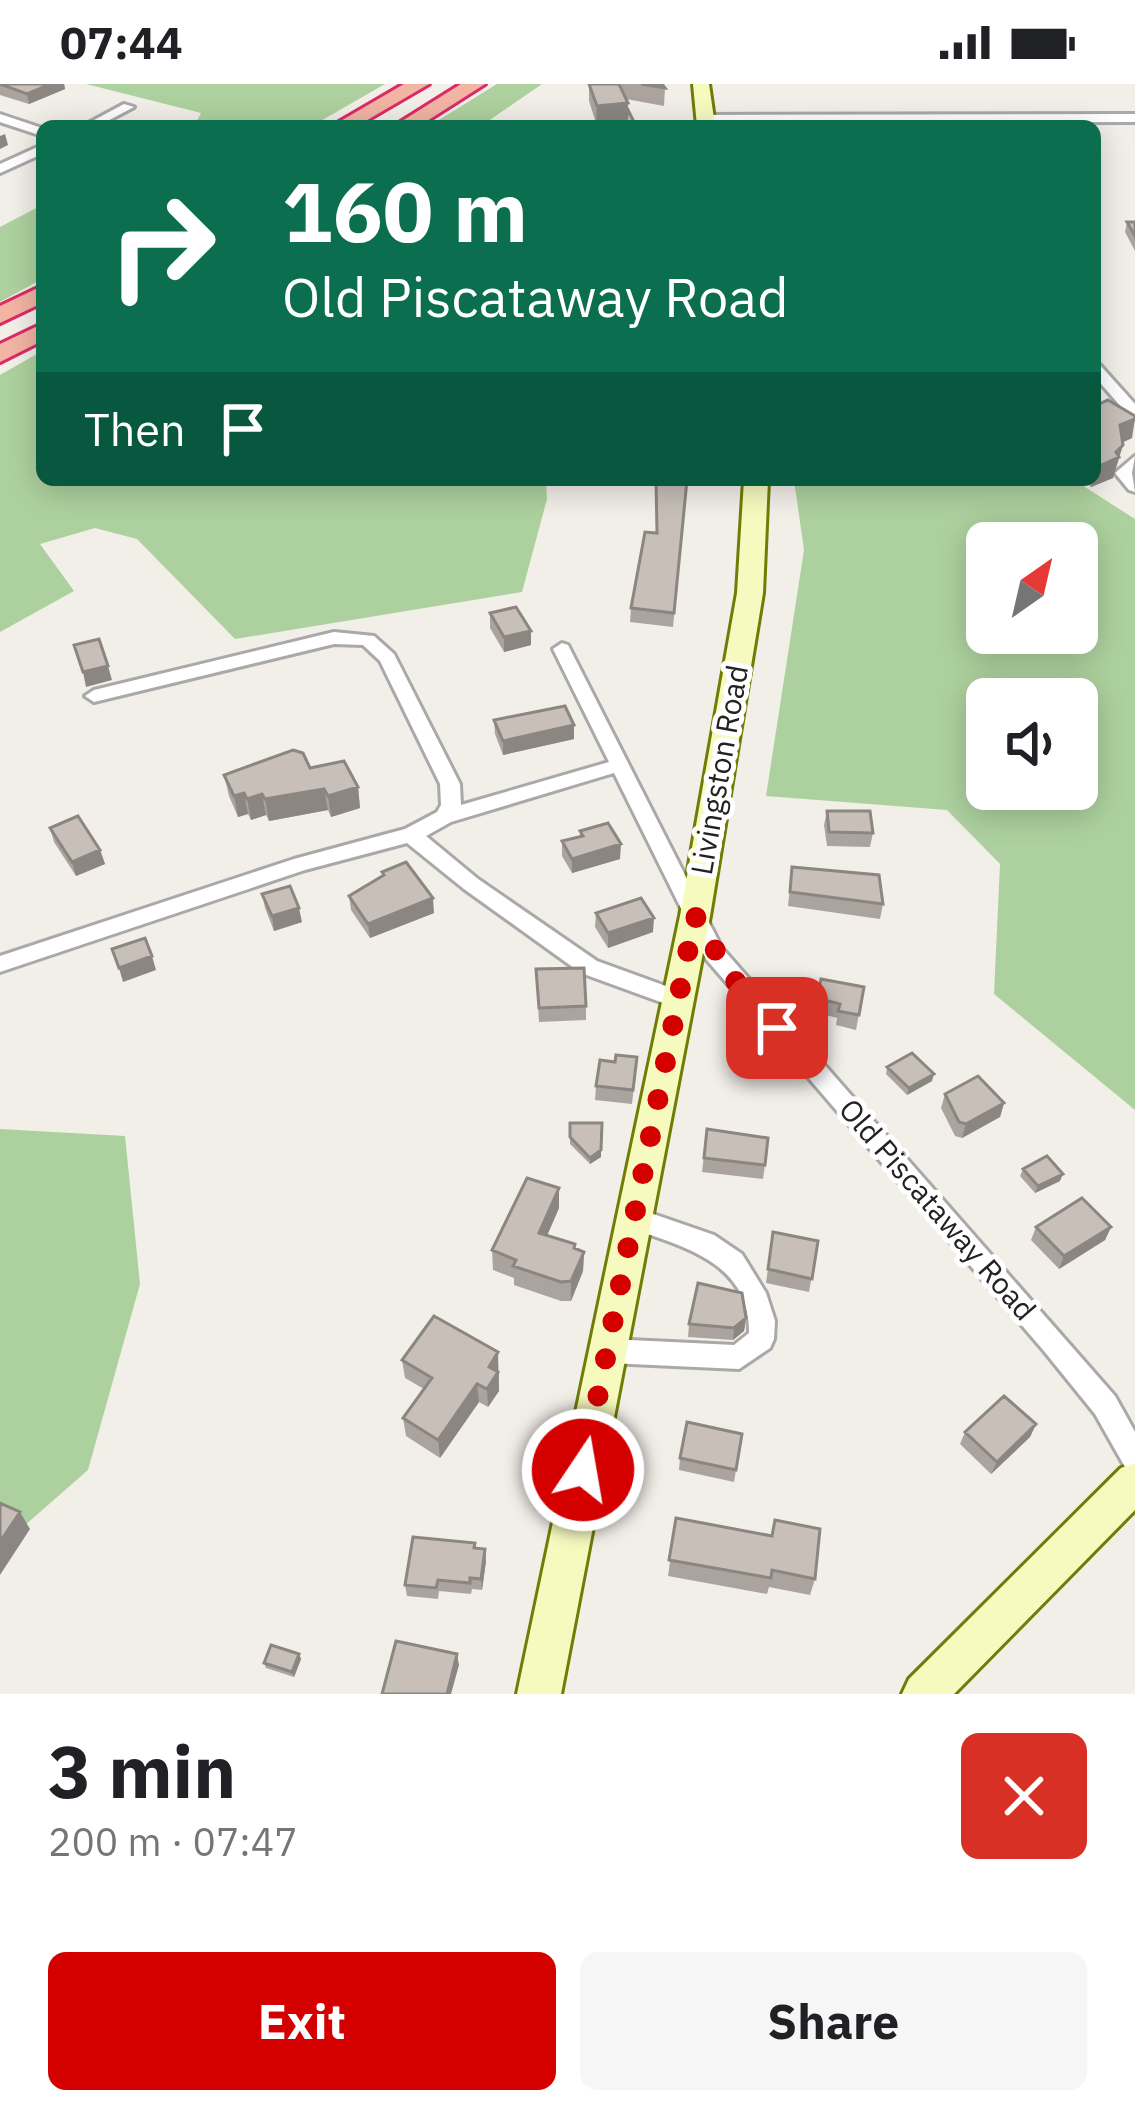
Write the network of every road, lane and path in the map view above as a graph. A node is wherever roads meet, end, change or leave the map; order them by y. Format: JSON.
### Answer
{"nodes":[{"id":1,"x":419,"y":84,"type":"edge"},
{"id":2,"x":475,"y":84,"type":"edge"},
{"id":3,"x":701,"y":84,"type":"edge"},
{"id":4,"x":128,"y":107,"type":"dead end"},
{"id":5,"x":0,"y":118,"type":"edge"},
{"id":6,"x":1135,"y":118,"type":"edge"},
{"id":7,"x":101,"y":120,"type":"edge"},
{"id":8,"x":353,"y":120,"type":"edge"},
{"id":9,"x":414,"y":120,"type":"edge"},
{"id":10,"x":705,"y":120,"type":"edge"},
{"id":11,"x":963,"y":120,"type":"edge"},
{"id":12,"x":36,"y":130,"type":"edge"},
{"id":13,"x":36,"y":152,"type":"edge"},
{"id":14,"x":0,"y":169,"type":"edge"},
{"id":15,"x":36,"y":296,"type":"edge"},
{"id":16,"x":0,"y":316,"type":"edge"},
{"id":17,"x":36,"y":334,"type":"edge"},
{"id":18,"x":0,"y":354,"type":"edge"},
{"id":19,"x":1101,"y":375,"type":"edge"},
{"id":20,"x":1135,"y":414,"type":"edge"},
{"id":21,"x":1135,"y":461,"type":"edge"},
{"id":22,"x":756,"y":486,"type":"edge"},
{"id":23,"x":1135,"y":487,"type":"edge"},
{"id":24,"x":562,"y":650,"type":"dead end"},
{"id":25,"x":94,"y":696,"type":"dead end"},
{"id":26,"x":620,"y":765,"type":"junction"},
{"id":27,"x":444,"y":817,"type":"junction"},
{"id":28,"x":411,"y":835,"type":"junction"},
{"id":29,"x":695,"y":916,"type":"junction"},
{"id":30,"x":0,"y":964,"type":"edge"},
{"id":31,"x":677,"y":999,"type":"junction"},
{"id":32,"x":636,"y":1219,"type":"junction"},
{"id":33,"x":609,"y":1351,"type":"junction"},
{"id":34,"x":1135,"y":1458,"type":"edge"},
{"id":35,"x":1135,"y":1482,"type":"edge"},
{"id":36,"x":539,"y":1694,"type":"edge"},
{"id":37,"x":924,"y":1694,"type":"edge"}],
"edges":[{"from":1,"to":8,"type":"highway"},
{"from":2,"to":9,"type":"highway"},
{"from":3,"to":10,"type":"main road"},
{"from":4,"to":7,"type":"street"},
{"from":5,"to":12,"type":"street"},
{"from":6,"to":11,"type":"street"},
{"from":13,"to":14,"type":"street"},
{"from":15,"to":16,"type":"highway"},
{"from":17,"to":18,"type":"highway"},
{"from":19,"to":20,"type":"street"},
{"from":21,"to":23,"type":"street"},
{"from":22,"to":29,"type":"main road","name":"Livingston Road"},
{"from":24,"to":26,"type":"street","name":"Old Piscataway Road"},
{"from":25,"to":27,"type":"street"},
{"from":26,"to":27,"type":"street"},
{"from":26,"to":29,"type":"street","name":"Old Piscataway Road"},
{"from":27,"to":28,"type":"street"},
{"from":28,"to":30,"type":"street"},
{"from":28,"to":31,"type":"street"},
{"from":29,"to":31,"type":"main road","name":"Livingston Road"},
{"from":29,"to":34,"type":"street","name":"Old Piscataway Road"},
{"from":31,"to":32,"type":"main road","name":"Livingston Road"},
{"from":32,"to":33,"type":"main road","name":"Livingston Road"},
{"from":32,"to":33,"type":"street"},
{"from":33,"to":36,"type":"main road","name":"Livingston Road"},
{"from":35,"to":37,"type":"main road"}]}
